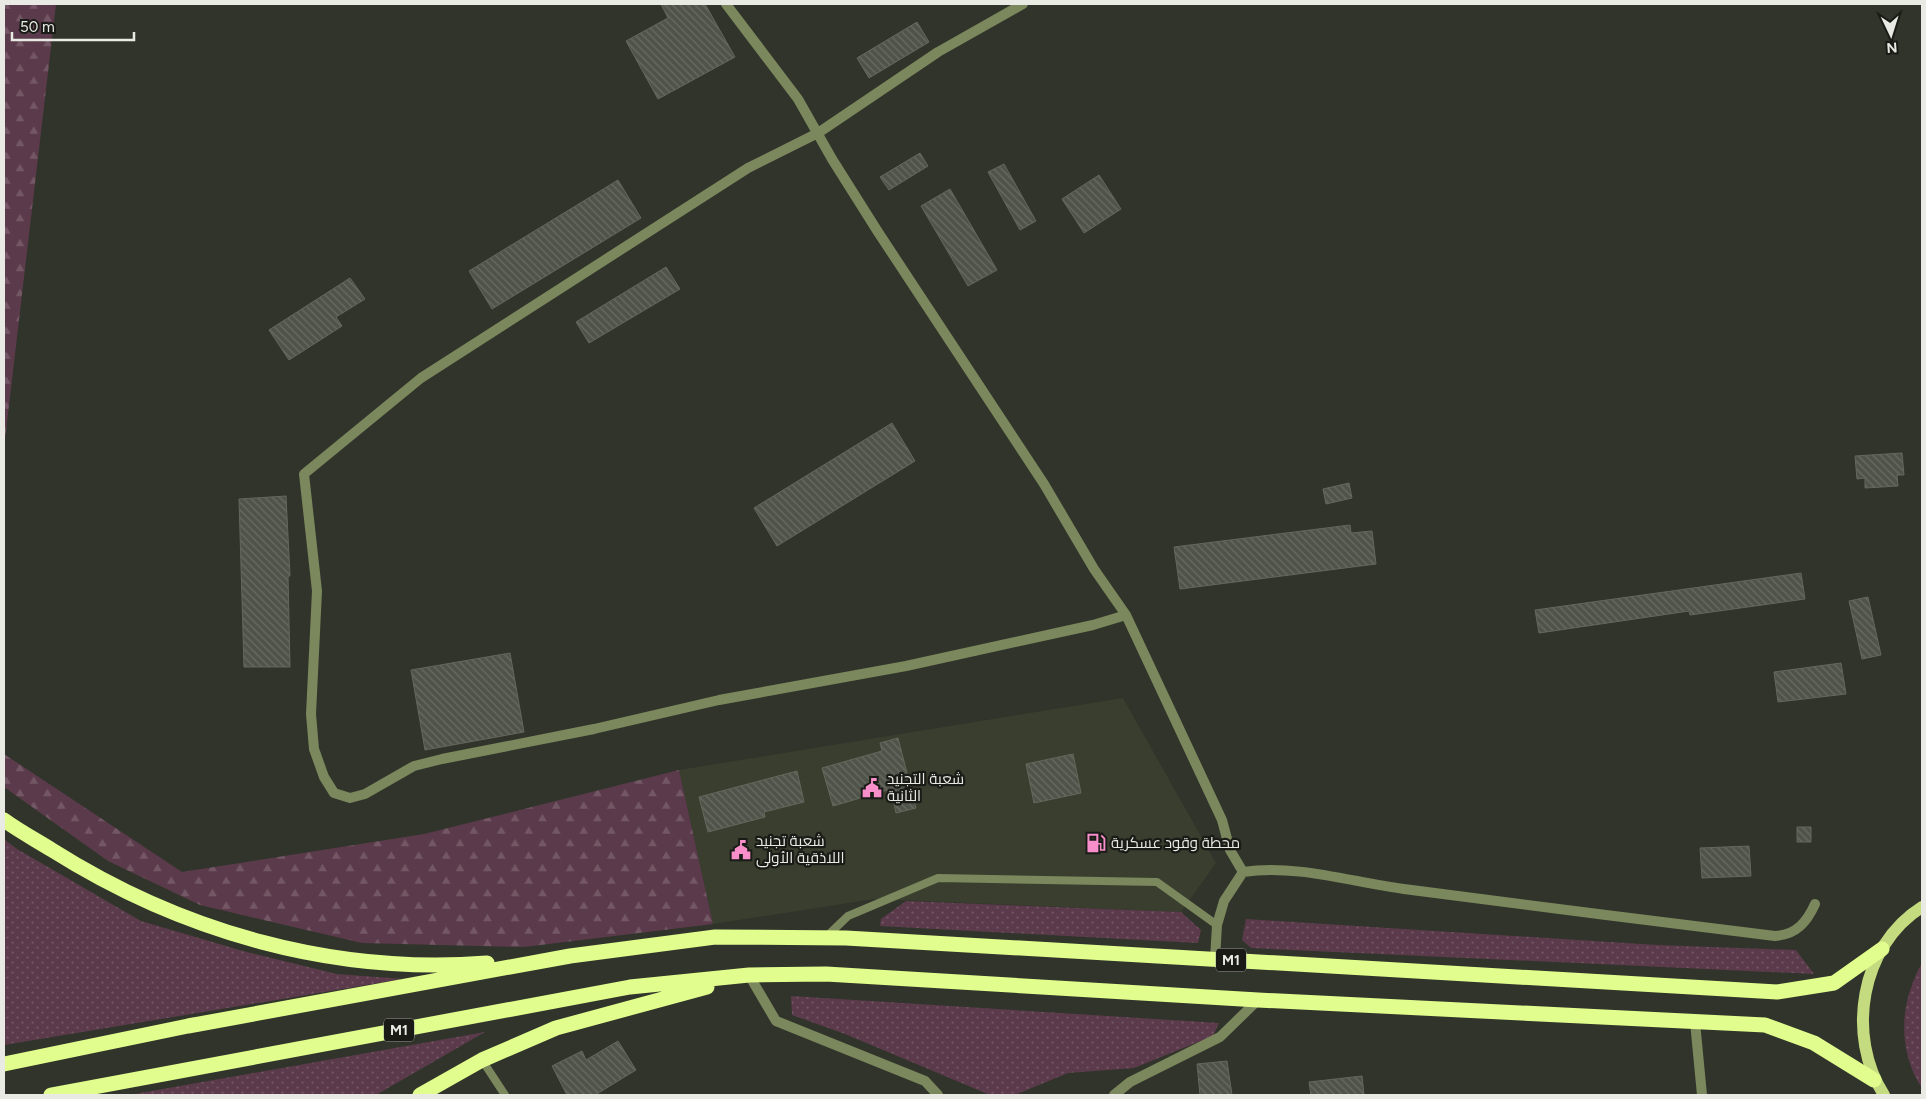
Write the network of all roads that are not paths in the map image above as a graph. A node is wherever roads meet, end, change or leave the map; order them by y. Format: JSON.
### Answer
{"nodes":[{"id":1,"x":726,"y":4,"type":"edge"},
{"id":2,"x":1023,"y":4,"type":"edge"},
{"id":3,"x":818,"y":133,"type":"junction"},
{"id":4,"x":1126,"y":615,"type":"junction"},
{"id":5,"x":4,"y":820,"type":"edge"},
{"id":6,"x":1243,"y":872,"type":"junction"},
{"id":7,"x":1815,"y":904,"type":"dead end"},
{"id":8,"x":1922,"y":907,"type":"edge"},
{"id":9,"x":1217,"y":925,"type":"junction"},
{"id":10,"x":825,"y":938,"type":"junction"},
{"id":11,"x":1882,"y":949,"type":"junction"},
{"id":12,"x":570,"y":956,"type":"junction"},
{"id":13,"x":1215,"y":959,"type":"junction"},
{"id":14,"x":749,"y":975,"type":"junction"},
{"id":15,"x":1258,"y":1000,"type":"junction"},
{"id":16,"x":1695,"y":1022,"type":"junction"},
{"id":17,"x":482,"y":1060,"type":"junction"},
{"id":18,"x":4,"y":1064,"type":"edge"},
{"id":19,"x":1874,"y":1080,"type":"junction"},
{"id":20,"x":51,"y":1095,"type":"edge"},
{"id":21,"x":420,"y":1095,"type":"edge"},
{"id":22,"x":505,"y":1095,"type":"edge"},
{"id":23,"x":938,"y":1095,"type":"edge"},
{"id":24,"x":1114,"y":1095,"type":"edge"},
{"id":25,"x":1702,"y":1095,"type":"edge"},
{"id":26,"x":1884,"y":1095,"type":"edge"}],
"edges":[{"from":1,"to":3,"type":"street"},
{"from":2,"to":3,"type":"street"},
{"from":3,"to":4,"type":"street"},
{"from":3,"to":4,"type":"street"},
{"from":4,"to":6,"type":"street"},
{"from":5,"to":12,"type":"highway"},
{"from":6,"to":7,"type":"street"},
{"from":6,"to":9,"type":"street"},
{"from":8,"to":11,"type":"main road"},
{"from":9,"to":10,"type":"lane"},
{"from":9,"to":13,"type":"street"},
{"from":10,"to":12,"type":"highway","number":"M1"},
{"from":10,"to":13,"type":"highway","number":"M1"},
{"from":11,"to":13,"type":"highway","number":"M1"},
{"from":11,"to":19,"type":"main road"},
{"from":12,"to":18,"type":"highway","number":"M1"},
{"from":14,"to":15,"type":"highway","number":"M1"},
{"from":14,"to":17,"type":"highway"},
{"from":14,"to":20,"type":"highway","number":"M1"},
{"from":14,"to":23,"type":"street"},
{"from":15,"to":16,"type":"highway","number":"M1"},
{"from":15,"to":24,"type":"street"},
{"from":16,"to":19,"type":"highway","number":"M1"},
{"from":16,"to":25,"type":"street"},
{"from":17,"to":21,"type":"highway"},
{"from":17,"to":22,"type":"lane"},
{"from":19,"to":26,"type":"main road"}]}
